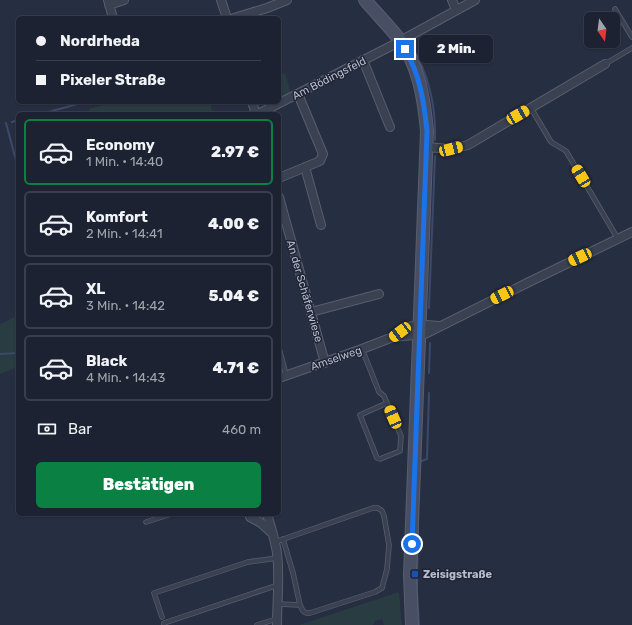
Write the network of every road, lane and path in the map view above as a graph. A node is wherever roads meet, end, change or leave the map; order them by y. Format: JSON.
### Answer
{"nodes":[{"id":1,"x":124,"y":0,"type":"edge"},
{"id":2,"x":221,"y":0,"type":"edge"},
{"id":3,"x":287,"y":0,"type":"edge"},
{"id":4,"x":365,"y":0,"type":"edge"},
{"id":5,"x":452,"y":0,"type":"edge"},
{"id":6,"x":475,"y":0,"type":"edge"},
{"id":7,"x":109,"y":2,"type":"edge"},
{"id":8,"x":615,"y":9,"type":"dead end"},
{"id":9,"x":456,"y":10,"type":"junction"},
{"id":10,"x":112,"y":16,"type":"edge"},
{"id":11,"x":226,"y":16,"type":"edge"},
{"id":12,"x":241,"y":16,"type":"edge"},
{"id":13,"x":632,"y":37,"type":"edge"},
{"id":14,"x":400,"y":40,"type":"junction"},
{"id":15,"x":632,"y":48,"type":"edge"},
{"id":16,"x":364,"y":60,"type":"junction"},
{"id":17,"x":605,"y":64,"type":"joint"},
{"id":18,"x":298,"y":94,"type":"junction"},
{"id":19,"x":281,"y":102,"type":"edge"},
{"id":20,"x":278,"y":104,"type":"edge"},
{"id":21,"x":531,"y":108,"type":"junction"},
{"id":22,"x":261,"y":112,"type":"edge"},
{"id":23,"x":390,"y":127,"type":"dead end"},
{"id":24,"x":426,"y":147,"type":"junction"},
{"id":25,"x":305,"y":167,"type":"junction"},
{"id":26,"x":281,"y":177,"type":"edge"},
{"id":27,"x":281,"y":204,"type":"edge"},
{"id":28,"x":321,"y":226,"type":"dead end"},
{"id":29,"x":632,"y":232,"type":"edge"},
{"id":30,"x":618,"y":239,"type":"junction"},
{"id":31,"x":380,"y":294,"type":"dead end"},
{"id":32,"x":311,"y":312,"type":"junction"},
{"id":33,"x":420,"y":330,"type":"junction"},
{"id":34,"x":362,"y":349,"type":"junction"},
{"id":35,"x":281,"y":362,"type":"edge"},
{"id":36,"x":325,"y":362,"type":"junction"},
{"id":37,"x":283,"y":377,"type":"edge"},
{"id":38,"x":387,"y":403,"type":"junction"},
{"id":39,"x":165,"y":516,"type":"edge"},
{"id":40,"x":250,"y":516,"type":"edge"},
{"id":41,"x":268,"y":516,"type":"edge"},
{"id":42,"x":146,"y":522,"type":"dead end"},
{"id":43,"x":277,"y":538,"type":"junction"},
{"id":44,"x":277,"y":558,"type":"junction"},
{"id":45,"x":278,"y":585,"type":"junction"},
{"id":46,"x":278,"y":604,"type":"junction"},
{"id":47,"x":300,"y":605,"type":"junction"},
{"id":48,"x":162,"y":617,"type":"dead end"},
{"id":49,"x":277,"y":622,"type":"edge"},
{"id":50,"x":164,"y":625,"type":"edge"},
{"id":51,"x":257,"y":625,"type":"edge"},
{"id":52,"x":412,"y":625,"type":"edge"}],
"edges":[{"from":1,"to":7,"type":"street"},
{"from":2,"to":11,"type":"street"},
{"from":3,"to":12,"type":"street"},
{"from":4,"to":14,"type":"main road"},
{"from":5,"to":9,"type":"street"},
{"from":6,"to":9,"type":"street","name":"Am Bödingsfeld"},
{"from":7,"to":10,"type":"street"},
{"from":8,"to":13,"type":"lane"},
{"from":9,"to":14,"type":"street","name":"Am Bödingsfeld"},
{"from":14,"to":16,"type":"street","name":"Am Bödingsfeld"},
{"from":14,"to":24,"type":"main road"},
{"from":15,"to":17,"type":"lane"},
{"from":16,"to":18,"type":"street","name":"Am Bödingsfeld"},
{"from":16,"to":23,"type":"street"},
{"from":17,"to":21,"type":"street"},
{"from":18,"to":19,"type":"street","name":"Am Bödingsfeld"},
{"from":18,"to":25,"type":"street"},
{"from":20,"to":22,"type":"street","name":"Am Bödingsfeld"},
{"from":21,"to":24,"type":"street"},
{"from":21,"to":30,"type":"lane"},
{"from":24,"to":33,"type":"main road"},
{"from":25,"to":26,"type":"street"},
{"from":25,"to":28,"type":"street"},
{"from":27,"to":32,"type":"street","name":"An der Schäferwiese"},
{"from":29,"to":30,"type":"street","name":"Amselweg"},
{"from":30,"to":33,"type":"street","name":"Amselweg"},
{"from":31,"to":32,"type":"street"},
{"from":32,"to":36,"type":"street","name":"An der Schäferwiese"},
{"from":33,"to":34,"type":"street","name":"Amselweg"},
{"from":33,"to":52,"type":"main road"},
{"from":34,"to":36,"type":"street","name":"Amselweg"},
{"from":34,"to":38,"type":"lane"},
{"from":35,"to":37,"type":"lane"},
{"from":36,"to":37,"type":"street","name":"Amselweg"},
{"from":38,"to":38,"type":"lane"},
{"from":39,"to":42,"type":"lane"},
{"from":40,"to":43,"type":"street"},
{"from":41,"to":43,"type":"street"},
{"from":43,"to":44,"type":"street"},
{"from":43,"to":47,"type":"lane"},
{"from":43,"to":47,"type":"lane"},
{"from":44,"to":45,"type":"street"},
{"from":44,"to":48,"type":"lane"},
{"from":45,"to":46,"type":"street"},
{"from":45,"to":50,"type":"lane"},
{"from":46,"to":47,"type":"lane"},
{"from":46,"to":49,"type":"street"},
{"from":49,"to":51,"type":"lane"}]}
